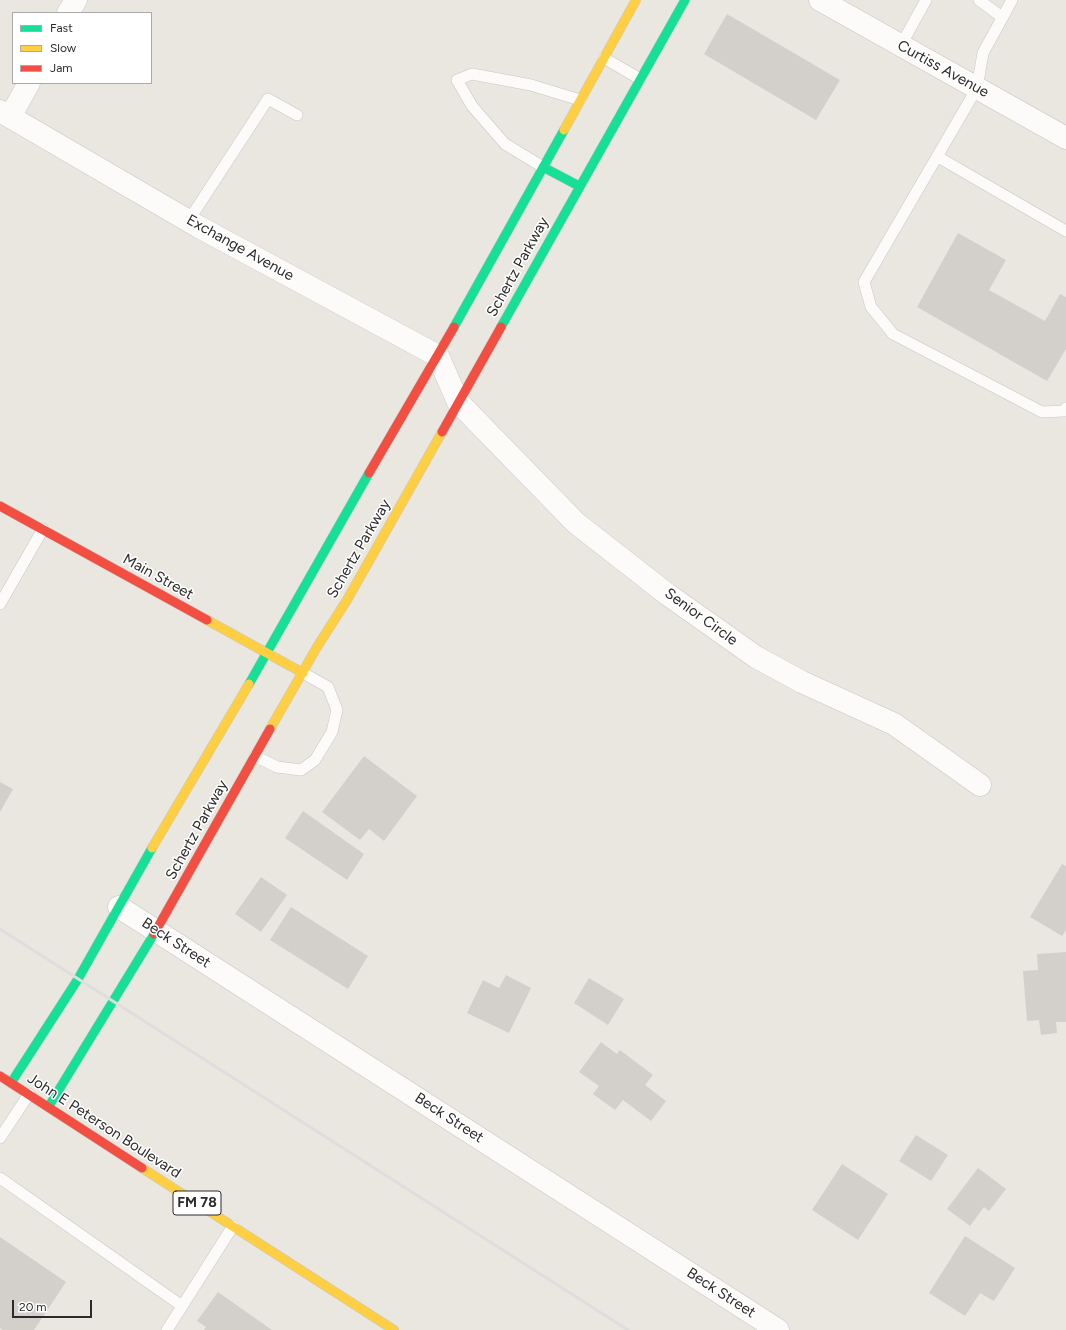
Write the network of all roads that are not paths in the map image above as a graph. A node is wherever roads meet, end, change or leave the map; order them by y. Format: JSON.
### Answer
{"nodes":[{"id":1,"x":76,"y":0,"type":"edge"},
{"id":2,"x":636,"y":0,"type":"edge"},
{"id":3,"x":685,"y":0,"type":"edge"},
{"id":4,"x":820,"y":0,"type":"edge"},
{"id":5,"x":926,"y":0,"type":"edge"},
{"id":6,"x":979,"y":0,"type":"edge"},
{"id":7,"x":1012,"y":0,"type":"edge"},
{"id":8,"x":69,"y":12,"type":"edge"},
{"id":9,"x":1002,"y":17,"type":"junction"},
{"id":10,"x":901,"y":45,"type":"junction"},
{"id":11,"x":604,"y":58,"type":"junction"},
{"id":12,"x":640,"y":79,"type":"junction"},
{"id":13,"x":28,"y":84,"type":"edge"},
{"id":14,"x":978,"y":88,"type":"junction"},
{"id":15,"x":580,"y":100,"type":"junction"},
{"id":16,"x":5,"y":114,"type":"edge"},
{"id":17,"x":297,"y":115,"type":"dead end"},
{"id":18,"x":1066,"y":138,"type":"edge"},
{"id":19,"x":938,"y":157,"type":"junction"},
{"id":20,"x":543,"y":167,"type":"junction"},
{"id":21,"x":580,"y":186,"type":"junction"},
{"id":22,"x":189,"y":220,"type":"junction"},
{"id":23,"x":1066,"y":231,"type":"edge"},
{"id":24,"x":438,"y":356,"type":"junction"},
{"id":25,"x":458,"y":402,"type":"junction"},
{"id":26,"x":1066,"y":408,"type":"edge"},
{"id":27,"x":0,"y":506,"type":"edge"},
{"id":28,"x":43,"y":529,"type":"junction"},
{"id":29,"x":0,"y":604,"type":"edge"},
{"id":30,"x":267,"y":653,"type":"junction"},
{"id":31,"x":303,"y":673,"type":"junction"},
{"id":32,"x":255,"y":756,"type":"junction"},
{"id":33,"x":980,"y":785,"type":"dead end"},
{"id":34,"x":119,"y":907,"type":"junction"},
{"id":35,"x":156,"y":931,"type":"junction"},
{"id":36,"x":0,"y":1076,"type":"edge"},
{"id":37,"x":11,"y":1083,"type":"junction"},
{"id":38,"x":29,"y":1094,"type":"junction"},
{"id":39,"x":49,"y":1106,"type":"junction"},
{"id":40,"x":0,"y":1138,"type":"edge"},
{"id":41,"x":0,"y":1178,"type":"edge"},
{"id":42,"x":233,"y":1226,"type":"junction"},
{"id":43,"x":182,"y":1306,"type":"junction"},
{"id":44,"x":167,"y":1330,"type":"edge"},
{"id":45,"x":394,"y":1330,"type":"edge"},
{"id":46,"x":778,"y":1330,"type":"edge"}],
"edges":[{"from":1,"to":8,"type":"street"},
{"from":2,"to":11,"type":"main road","name":"Schertz Parkway"},
{"from":3,"to":12,"type":"main road","name":"Schertz Parkway"},
{"from":4,"to":10,"type":"street","name":"Curtiss Avenue"},
{"from":5,"to":10,"type":"lane"},
{"from":6,"to":9,"type":"lane"},
{"from":7,"to":9,"type":"lane"},
{"from":9,"to":14,"type":"lane"},
{"from":10,"to":14,"type":"street","name":"Curtiss Avenue"},
{"from":11,"to":12,"type":"lane"},
{"from":11,"to":15,"type":"main road","name":"Schertz Parkway"},
{"from":12,"to":21,"type":"main road","name":"Schertz Parkway"},
{"from":13,"to":16,"type":"street"},
{"from":14,"to":18,"type":"street","name":"Curtiss Avenue"},
{"from":14,"to":19,"type":"lane"},
{"from":15,"to":20,"type":"main road","name":"Schertz Parkway"},
{"from":15,"to":20,"type":"lane"},
{"from":16,"to":22,"type":"street","name":"Exchange Avenue"},
{"from":17,"to":22,"type":"lane"},
{"from":19,"to":23,"type":"lane"},
{"from":19,"to":26,"type":"lane"},
{"from":20,"to":21,"type":"main road"},
{"from":20,"to":24,"type":"main road","name":"Schertz Parkway"},
{"from":21,"to":25,"type":"main road","name":"Schertz Parkway"},
{"from":22,"to":24,"type":"street","name":"Exchange Avenue"},
{"from":24,"to":25,"type":"street"},
{"from":24,"to":30,"type":"main road","name":"Schertz Parkway"},
{"from":25,"to":31,"type":"main road","name":"Schertz Parkway"},
{"from":25,"to":33,"type":"street","name":"Senior Circle"},
{"from":27,"to":28,"type":"main road","name":"Main Street"},
{"from":28,"to":29,"type":"lane"},
{"from":28,"to":30,"type":"main road","name":"Main Street"},
{"from":30,"to":31,"type":"main road","name":"Main Street"},
{"from":30,"to":34,"type":"main road","name":"Schertz Parkway"},
{"from":31,"to":32,"type":"main road","name":"Schertz Parkway"},
{"from":31,"to":32,"type":"lane"},
{"from":32,"to":35,"type":"main road","name":"Schertz Parkway"},
{"from":34,"to":35,"type":"street","name":"Beck Street"},
{"from":34,"to":37,"type":"main road","name":"Schertz Parkway"},
{"from":35,"to":39,"type":"main road","name":"Schertz Parkway"},
{"from":35,"to":46,"type":"street","name":"Beck Street"},
{"from":36,"to":37,"type":"main road","name":"John E Peterson Boulevard","number":"FM 78"},
{"from":37,"to":38,"type":"main road","name":"John E Peterson Boulevard","number":"FM 78"},
{"from":38,"to":39,"type":"main road","name":"John E Peterson Boulevard","number":"FM 78"},
{"from":38,"to":40,"type":"lane"},
{"from":39,"to":42,"type":"main road","name":"John E Peterson Boulevard","number":"FM 78"},
{"from":41,"to":43,"type":"lane"},
{"from":42,"to":43,"type":"lane"},
{"from":42,"to":45,"type":"main road","name":"John E Peterson Boulevard","number":"FM 78"},
{"from":43,"to":44,"type":"lane"}]}
